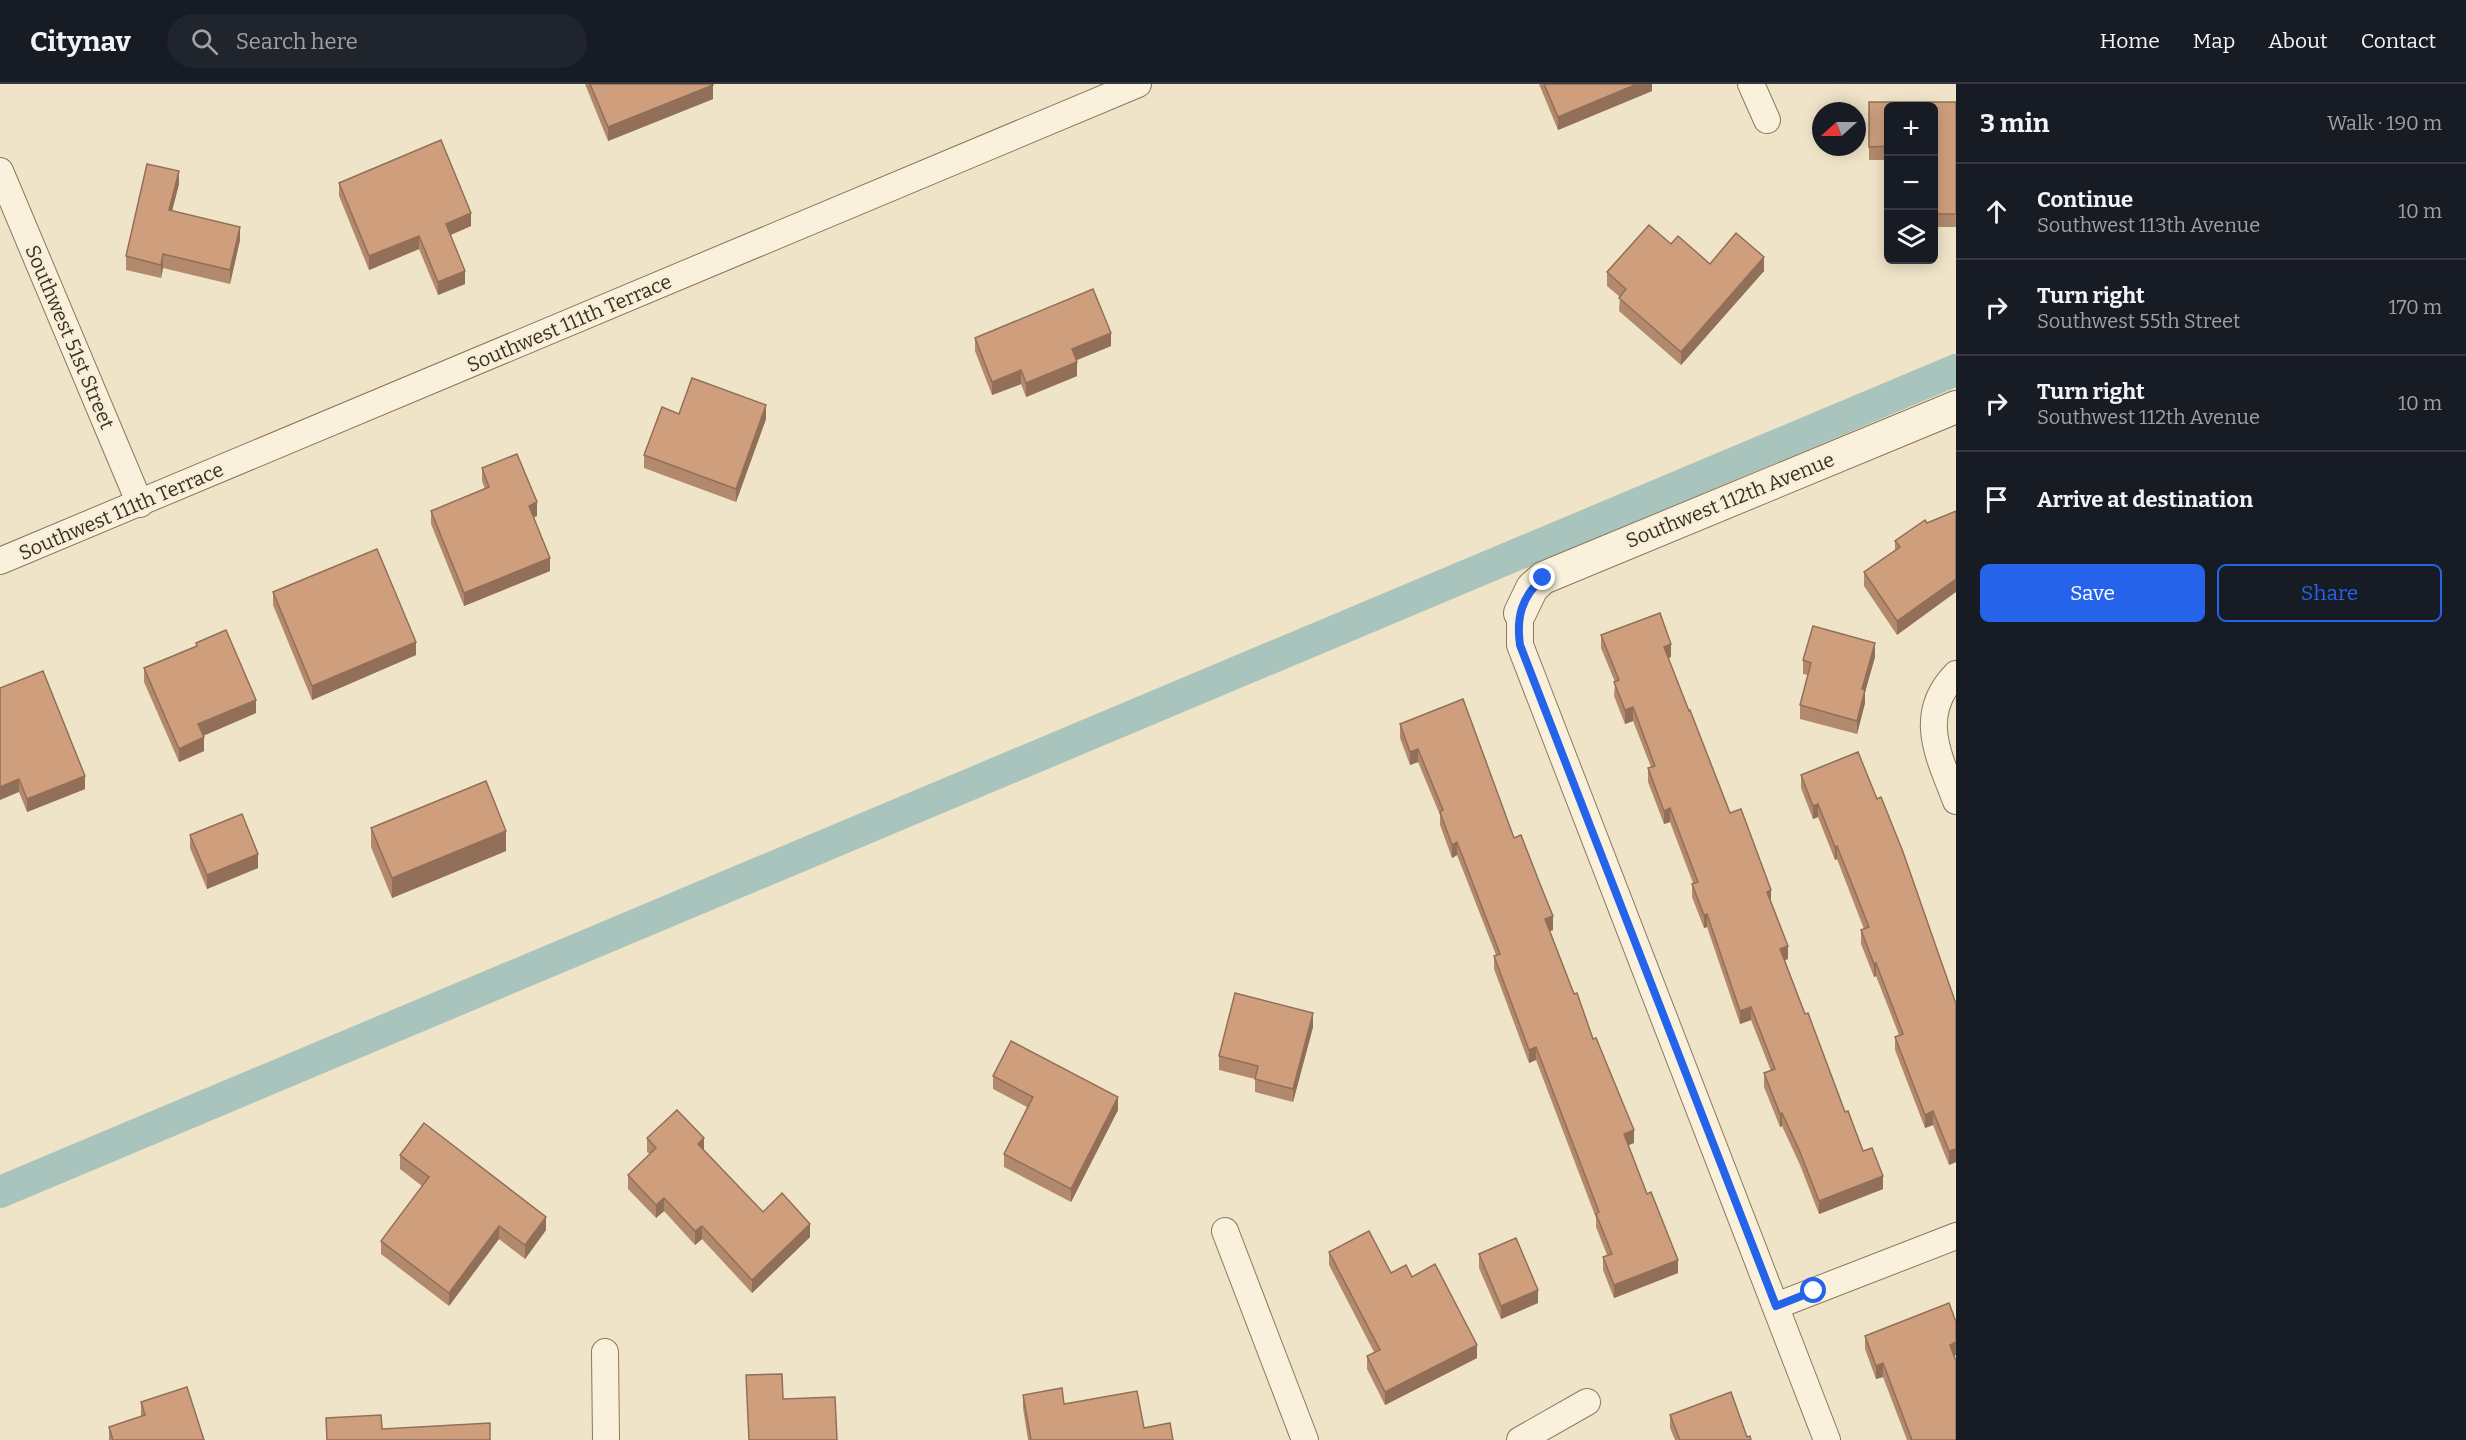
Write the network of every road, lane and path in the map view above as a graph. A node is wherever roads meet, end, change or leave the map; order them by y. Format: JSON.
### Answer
{"nodes":[{"id":1,"x":1138,"y":84,"type":"edge"},
{"id":2,"x":1752,"y":84,"type":"edge"},
{"id":3,"x":1767,"y":120,"type":"dead end"},
{"id":4,"x":0,"y":171,"type":"edge"},
{"id":5,"x":1956,"y":407,"type":"edge"},
{"id":6,"x":140,"y":504,"type":"junction"},
{"id":7,"x":0,"y":561,"type":"edge"},
{"id":8,"x":1520,"y":613,"type":"joint"},
{"id":9,"x":1956,"y":674,"type":"edge"},
{"id":10,"x":1956,"y":801,"type":"edge"},
{"id":11,"x":1225,"y":1231,"type":"dead end"},
{"id":12,"x":1956,"y":1236,"type":"edge"},
{"id":13,"x":1776,"y":1306,"type":"junction"},
{"id":14,"x":605,"y":1352,"type":"dead end"},
{"id":15,"x":1587,"y":1402,"type":"dead end"},
{"id":16,"x":606,"y":1440,"type":"edge"},
{"id":17,"x":1305,"y":1440,"type":"edge"},
{"id":18,"x":1520,"y":1440,"type":"edge"},
{"id":19,"x":1827,"y":1440,"type":"edge"}],
"edges":[{"from":1,"to":6,"type":"street","name":"Southwest 111th Terrace"},
{"from":2,"to":3,"type":"street"},
{"from":4,"to":6,"type":"street","name":"Southwest 51st Street"},
{"from":5,"to":8,"type":"street","name":"Southwest 112th Avenue"},
{"from":6,"to":7,"type":"street","name":"Southwest 111th Terrace"},
{"from":8,"to":13,"type":"street"},
{"from":9,"to":10,"type":"street"},
{"from":11,"to":17,"type":"street"},
{"from":12,"to":13,"type":"street"},
{"from":13,"to":19,"type":"street"},
{"from":14,"to":16,"type":"street"},
{"from":15,"to":18,"type":"street"}]}
